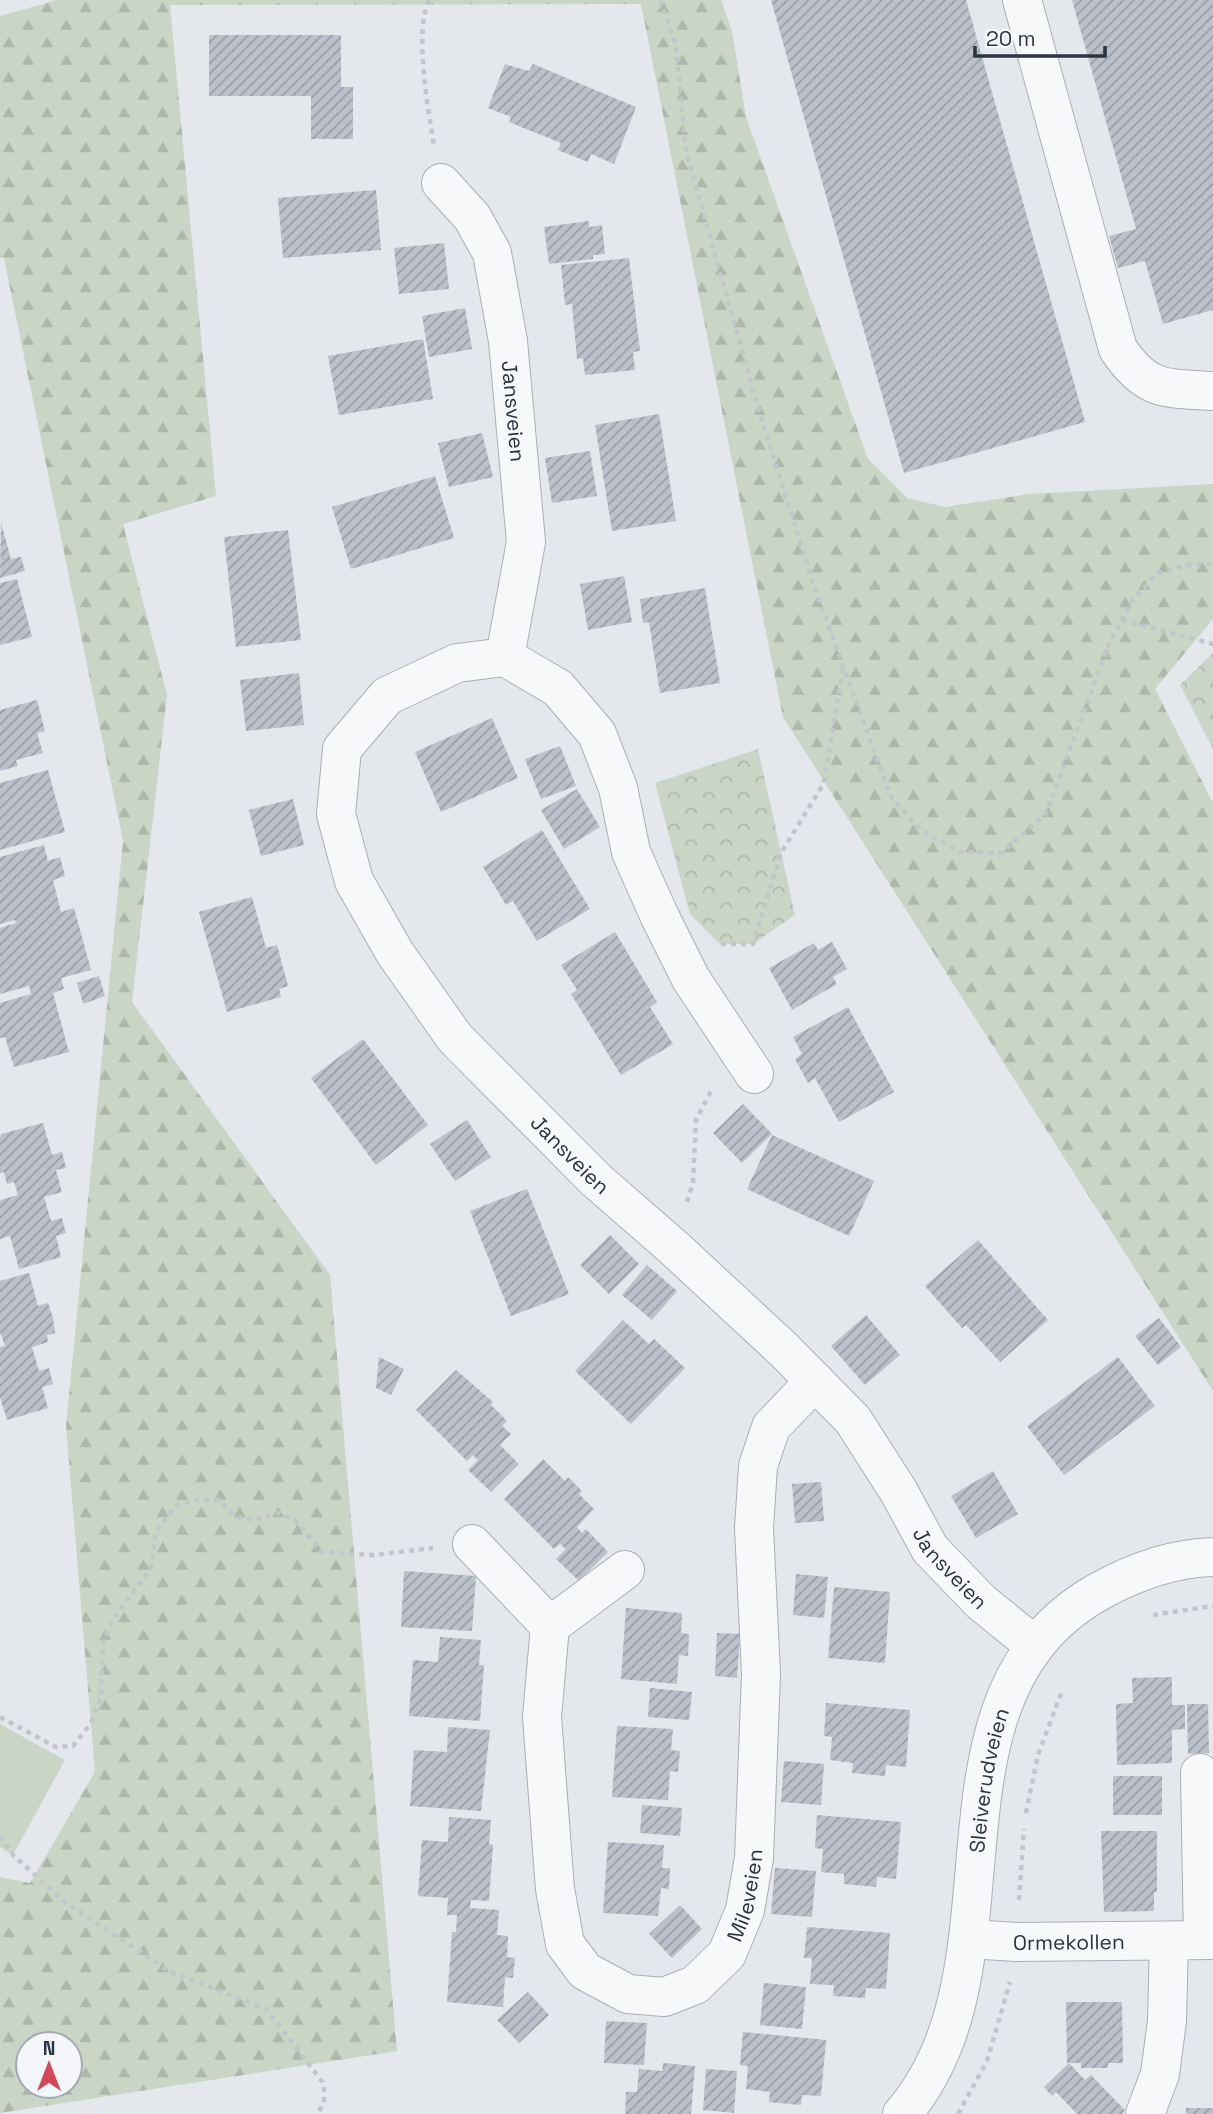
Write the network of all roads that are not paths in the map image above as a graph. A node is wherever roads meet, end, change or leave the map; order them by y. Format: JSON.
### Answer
{"nodes":[{"id":1,"x":1022,"y":0,"type":"edge"},
{"id":2,"x":441,"y":183,"type":"road end"},
{"id":3,"x":1213,"y":391,"type":"edge"},
{"id":4,"x":505,"y":657,"type":"junction"},
{"id":5,"x":745,"y":1059,"type":"road end"},
{"id":6,"x":815,"y":1381,"type":"junction"},
{"id":7,"x":472,"y":1544,"type":"road end"},
{"id":8,"x":1213,"y":1557,"type":"edge"},
{"id":9,"x":625,"y":1570,"type":"dead end"},
{"id":10,"x":551,"y":1626,"type":"junction"},
{"id":11,"x":1034,"y":1645,"type":"junction"},
{"id":12,"x":1200,"y":1773,"type":"dead end"},
{"id":13,"x":969,"y":1939,"type":"junction"},
{"id":14,"x":1195,"y":1940,"type":"edge"},
{"id":15,"x":902,"y":2114,"type":"edge"},
{"id":16,"x":1145,"y":2114,"type":"edge"}],
"edges":[{"from":1,"to":3,"type":"street"},
{"from":2,"to":4,"type":"street","name":"Jansveien"},
{"from":4,"to":5,"type":"street"},
{"from":4,"to":6,"type":"street","name":"Jansveien"},
{"from":6,"to":10,"type":"street","name":"Mileveien"},
{"from":6,"to":11,"type":"street","name":"Jansveien"},
{"from":7,"to":10,"type":"street"},
{"from":8,"to":11,"type":"street","name":"Sleiverudveien"},
{"from":9,"to":10,"type":"street"},
{"from":11,"to":13,"type":"street","name":"Sleiverudveien"},
{"from":12,"to":14,"type":"street"},
{"from":13,"to":14,"type":"street","name":"Ormekollen"},
{"from":13,"to":15,"type":"street","name":"Sleiverudveien"},
{"from":14,"to":16,"type":"street"}]}
